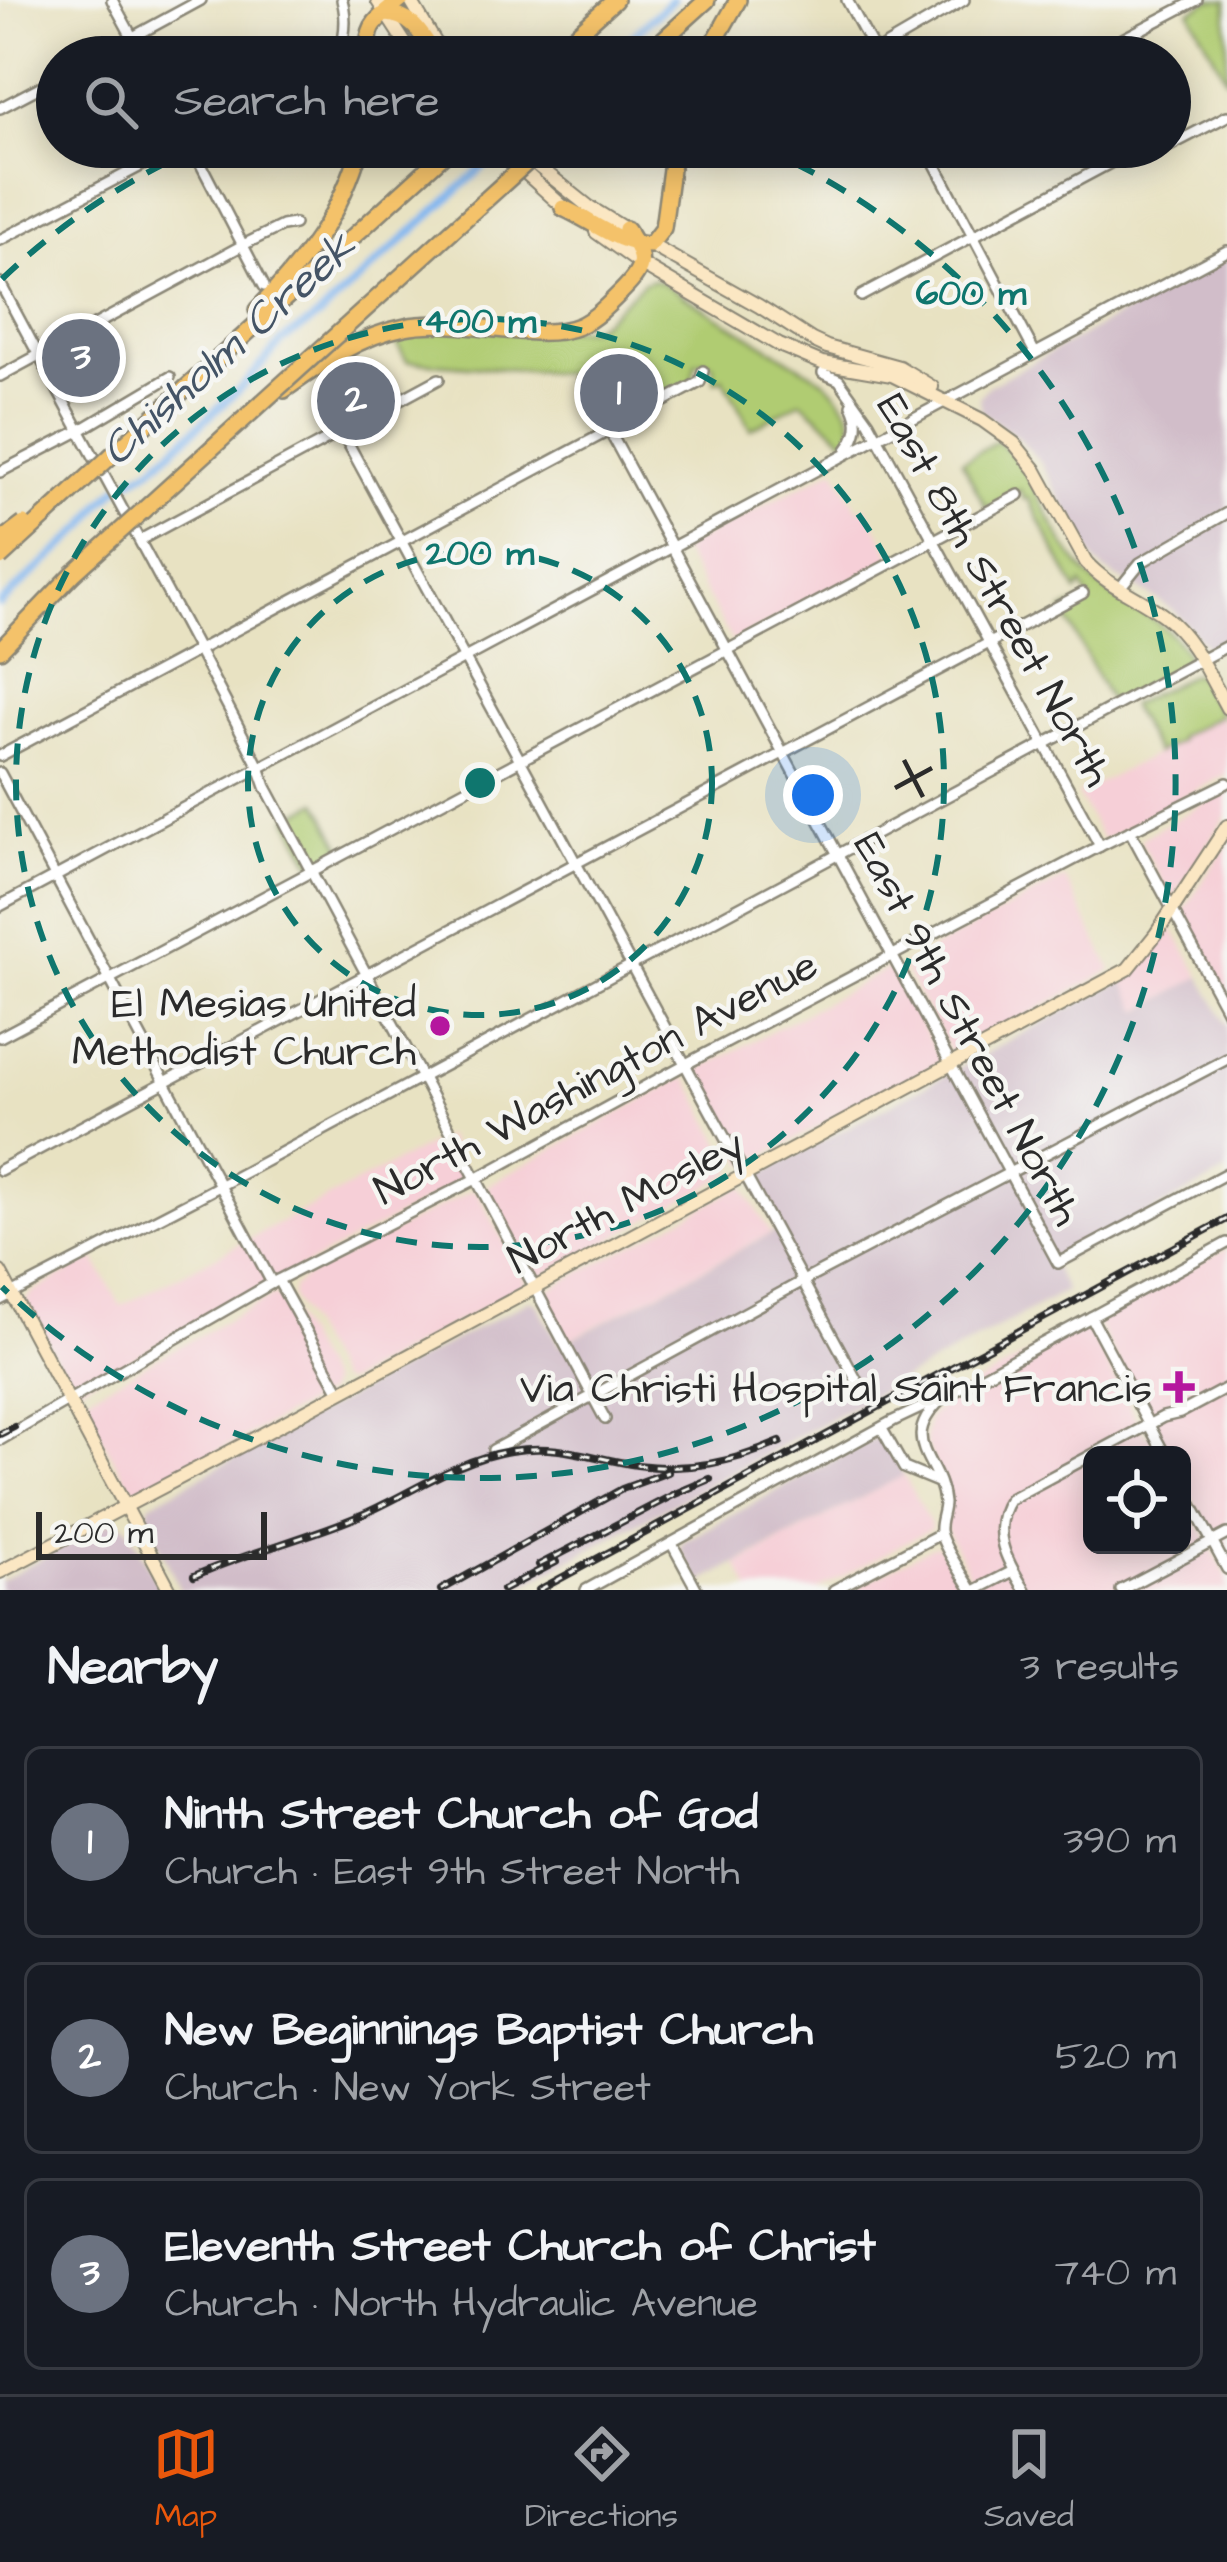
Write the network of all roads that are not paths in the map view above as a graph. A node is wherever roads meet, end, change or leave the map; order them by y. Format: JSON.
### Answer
{"nodes":[{"id":1,"x":112,"y":0,"type":"edge"},
{"id":2,"x":201,"y":0,"type":"edge"},
{"id":3,"x":342,"y":0,"type":"edge"},
{"id":4,"x":405,"y":0,"type":"edge"},
{"id":5,"x":615,"y":0,"type":"edge"},
{"id":6,"x":706,"y":0,"type":"edge"},
{"id":7,"x":738,"y":0,"type":"edge"},
{"id":8,"x":847,"y":0,"type":"edge"},
{"id":9,"x":964,"y":0,"type":"edge"},
{"id":10,"x":1197,"y":0,"type":"edge"},
{"id":11,"x":381,"y":7,"type":"edge"},
{"id":12,"x":131,"y":36,"type":"edge"},
{"id":13,"x":136,"y":36,"type":"edge"},
{"id":14,"x":343,"y":36,"type":"edge"},
{"id":15,"x":368,"y":36,"type":"edge"},
{"id":16,"x":400,"y":36,"type":"edge"},
{"id":17,"x":423,"y":36,"type":"edge"},
{"id":18,"x":427,"y":36,"type":"edge"},
{"id":19,"x":575,"y":36,"type":"edge"},
{"id":20,"x":667,"y":36,"type":"edge"},
{"id":21,"x":718,"y":36,"type":"edge"},
{"id":22,"x":866,"y":36,"type":"edge"},
{"id":23,"x":905,"y":36,"type":"edge"},
{"id":24,"x":1128,"y":36,"type":"edge"},
{"id":25,"x":36,"y":89,"type":"edge"},
{"id":26,"x":0,"y":108,"type":"edge"},
{"id":27,"x":1227,"y":116,"type":"edge"},
{"id":28,"x":1191,"y":135,"type":"edge"},
{"id":29,"x":137,"y":168,"type":"edge"},
{"id":30,"x":203,"y":168,"type":"edge"},
{"id":31,"x":355,"y":168,"type":"edge"},
{"id":32,"x":429,"y":168,"type":"edge"},
{"id":33,"x":521,"y":168,"type":"edge"},
{"id":34,"x":528,"y":168,"type":"edge"},
{"id":35,"x":530,"y":168,"type":"edge"},
{"id":36,"x":671,"y":168,"type":"edge"},
{"id":37,"x":937,"y":168,"type":"edge"},
{"id":38,"x":1101,"y":168,"type":"edge"},
{"id":39,"x":563,"y":208,"type":"junction"},
{"id":40,"x":294,"y":224,"type":"dead end"},
{"id":41,"x":626,"y":229,"type":"joint"},
{"id":42,"x":974,"y":235,"type":"junction"},
{"id":43,"x":0,"y":240,"type":"edge"},
{"id":44,"x":243,"y":244,"type":"junction"},
{"id":45,"x":643,"y":245,"type":"junction"},
{"id":46,"x":1227,"y":251,"type":"edge"},
{"id":47,"x":642,"y":265,"type":"junction"},
{"id":48,"x":0,"y":283,"type":"edge"},
{"id":49,"x":264,"y":286,"type":"dead end"},
{"id":50,"x":861,"y":296,"type":"dead end"},
{"id":51,"x":779,"y":345,"type":"junction"},
{"id":52,"x":1035,"y":353,"type":"junction"},
{"id":53,"x":38,"y":355,"type":"junction"},
{"id":54,"x":703,"y":371,"type":"dead end"},
{"id":55,"x":824,"y":373,"type":"junction"},
{"id":56,"x":0,"y":376,"type":"edge"},
{"id":57,"x":170,"y":377,"type":"dead end"},
{"id":58,"x":439,"y":379,"type":"dead end"},
{"id":59,"x":582,"y":380,"type":"dead end"},
{"id":60,"x":177,"y":395,"type":"junction"},
{"id":61,"x":945,"y":401,"type":"junction"},
{"id":62,"x":238,"y":424,"type":"junction"},
{"id":63,"x":609,"y":430,"type":"junction"},
{"id":64,"x":79,"y":431,"type":"junction"},
{"id":65,"x":342,"y":432,"type":"junction"},
{"id":66,"x":878,"y":437,"type":"junction"},
{"id":67,"x":111,"y":456,"type":"junction"},
{"id":68,"x":842,"y":456,"type":"junction"},
{"id":69,"x":0,"y":472,"type":"edge"},
{"id":70,"x":1019,"y":495,"type":"dead end"},
{"id":71,"x":1227,"y":513,"type":"edge"},
{"id":72,"x":140,"y":539,"type":"junction"},
{"id":73,"x":400,"y":541,"type":"junction"},
{"id":74,"x":0,"y":542,"type":"edge"},
{"id":75,"x":935,"y":542,"type":"junction"},
{"id":76,"x":671,"y":546,"type":"junction"},
{"id":77,"x":0,"y":558,"type":"edge"},
{"id":78,"x":73,"y":574,"type":"junction"},
{"id":79,"x":1119,"y":589,"type":"junction"},
{"id":80,"x":1083,"y":593,"type":"dead end"},
{"id":81,"x":0,"y":639,"type":"edge"},
{"id":82,"x":988,"y":643,"type":"junction"},
{"id":83,"x":1227,"y":646,"type":"edge"},
{"id":84,"x":199,"y":649,"type":"junction"},
{"id":85,"x":0,"y":650,"type":"edge"},
{"id":86,"x":728,"y":651,"type":"junction"},
{"id":87,"x":463,"y":657,"type":"junction"},
{"id":88,"x":1201,"y":661,"type":"junction"},
{"id":89,"x":1227,"y":708,"type":"edge"},
{"id":90,"x":1044,"y":745,"type":"junction"},
{"id":91,"x":782,"y":752,"type":"junction"},
{"id":92,"x":0,"y":755,"type":"edge"},
{"id":93,"x":519,"y":761,"type":"junction"},
{"id":94,"x":259,"y":766,"type":"junction"},
{"id":95,"x":0,"y":773,"type":"edge"},
{"id":96,"x":1227,"y":783,"type":"edge"},
{"id":97,"x":1227,"y":826,"type":"edge"},
{"id":98,"x":1130,"y":831,"type":"junction"},
{"id":99,"x":1100,"y":846,"type":"junction"},
{"id":100,"x":838,"y":855,"type":"junction"},
{"id":101,"x":575,"y":864,"type":"junction"},
{"id":102,"x":310,"y":872,"type":"junction"},
{"id":103,"x":55,"y":876,"type":"junction"},
{"id":104,"x":0,"y":906,"type":"edge"},
{"id":105,"x":1173,"y":908,"type":"junction"},
{"id":106,"x":892,"y":956,"type":"junction"},
{"id":107,"x":629,"y":964,"type":"junction"},
{"id":108,"x":366,"y":975,"type":"junction"},
{"id":109,"x":110,"y":978,"type":"junction"},
{"id":110,"x":1227,"y":1011,"type":"edge"},
{"id":111,"x":0,"y":1037,"type":"edge"},
{"id":112,"x":1227,"y":1059,"type":"edge"},
{"id":113,"x":950,"y":1064,"type":"junction"},
{"id":114,"x":684,"y":1065,"type":"junction"},
{"id":115,"x":421,"y":1077,"type":"junction"},
{"id":116,"x":165,"y":1082,"type":"junction"},
{"id":117,"x":0,"y":1169,"type":"edge"},
{"id":118,"x":744,"y":1173,"type":"junction"},
{"id":119,"x":1009,"y":1173,"type":"junction"},
{"id":120,"x":1227,"y":1173,"type":"edge"},
{"id":121,"x":476,"y":1179,"type":"junction"},
{"id":122,"x":220,"y":1186,"type":"junction"},
{"id":123,"x":1227,"y":1244,"type":"edge"},
{"id":124,"x":0,"y":1272,"type":"edge"},
{"id":125,"x":275,"y":1281,"type":"junction"},
{"id":126,"x":803,"y":1281,"type":"junction"},
{"id":127,"x":534,"y":1286,"type":"junction"},
{"id":128,"x":6,"y":1297,"type":"edge"},
{"id":129,"x":1091,"y":1317,"type":"junction"},
{"id":130,"x":1227,"y":1388,"type":"edge"},
{"id":131,"x":340,"y":1392,"type":"junction"},
{"id":132,"x":864,"y":1394,"type":"dead end"},
{"id":133,"x":594,"y":1396,"type":"junction"},
{"id":134,"x":946,"y":1396,"type":"junction"},
{"id":135,"x":69,"y":1402,"type":"junction"},
{"id":136,"x":605,"y":1419,"type":"dead end"},
{"id":137,"x":893,"y":1421,"type":"junction"},
{"id":138,"x":922,"y":1424,"type":"junction"},
{"id":139,"x":1148,"y":1425,"type":"junction"},
{"id":140,"x":882,"y":1429,"type":"junction"},
{"id":141,"x":0,"y":1440,"type":"edge"},
{"id":142,"x":1160,"y":1446,"type":"edge"},
{"id":143,"x":493,"y":1450,"type":"dead end"},
{"id":144,"x":938,"y":1482,"type":"junction"},
{"id":145,"x":1191,"y":1503,"type":"edge"},
{"id":146,"x":125,"y":1506,"type":"junction"},
{"id":147,"x":940,"y":1534,"type":"junction"},
{"id":148,"x":1227,"y":1534,"type":"edge"},
{"id":149,"x":1212,"y":1542,"type":"junction"},
{"id":150,"x":672,"y":1544,"type":"junction"},
{"id":151,"x":1227,"y":1569,"type":"edge"},
{"id":152,"x":0,"y":1571,"type":"edge"},
{"id":153,"x":1012,"y":1571,"type":"junction"},
{"id":154,"x":170,"y":1590,"type":"edge"},
{"id":155,"x":586,"y":1590,"type":"edge"},
{"id":156,"x":697,"y":1590,"type":"edge"},
{"id":157,"x":834,"y":1590,"type":"edge"},
{"id":158,"x":974,"y":1590,"type":"edge"},
{"id":159,"x":1025,"y":1590,"type":"edge"},
{"id":160,"x":1120,"y":1590,"type":"edge"}],
"edges":[{"from":1,"to":12,"type":"street"},
{"from":2,"to":13,"type":"street"},
{"from":3,"to":14,"type":"street"},
{"from":4,"to":11,"type":"highway"},
{"from":4,"to":18,"type":"street"},
{"from":5,"to":19,"type":"highway"},
{"from":6,"to":20,"type":"highway"},
{"from":7,"to":21,"type":"highway"},
{"from":8,"to":22,"type":"street"},
{"from":9,"to":23,"type":"street"},
{"from":10,"to":24,"type":"street"},
{"from":11,"to":15,"type":"highway"},
{"from":11,"to":16,"type":"street"},
{"from":11,"to":17,"type":"highway"},
{"from":25,"to":26,"type":"street"},
{"from":27,"to":28,"type":"street"},
{"from":29,"to":43,"type":"street"},
{"from":30,"to":44,"type":"street"},
{"from":31,"to":60,"type":"highway"},
{"from":32,"to":60,"type":"highway"},
{"from":33,"to":62,"type":"highway","bridge":true},
{"from":34,"to":39,"type":"street","name":"East 8th Street North"},
{"from":35,"to":41,"type":"street"},
{"from":36,"to":45,"type":"highway"},
{"from":37,"to":42,"type":"street"},
{"from":38,"to":42,"type":"street"},
{"from":39,"to":45,"type":"highway"},
{"from":39,"to":47,"type":"street","name":"East 8th Street North"},
{"from":40,"to":44,"type":"street"},
{"from":41,"to":45,"type":"highway"},
{"from":42,"to":50,"type":"street"},
{"from":42,"to":52,"type":"street"},
{"from":44,"to":49,"type":"street"},
{"from":44,"to":53,"type":"street"},
{"from":45,"to":47,"type":"highway"},
{"from":45,"to":61,"type":"street","name":"East 8th Street North"},
{"from":46,"to":52,"type":"street"},
{"from":47,"to":51,"type":"street","name":"East 8th Street North"},
{"from":47,"to":62,"type":"highway","bridge":true},
{"from":48,"to":53,"type":"street"},
{"from":51,"to":55,"type":"street","name":"East 8th Street North"},
{"from":51,"to":61,"type":"street"},
{"from":52,"to":61,"type":"street"},
{"from":53,"to":56,"type":"street"},
{"from":53,"to":64,"type":"street"},
{"from":54,"to":63,"type":"street"},
{"from":55,"to":66,"type":"street","name":"East 8th Street North"},
{"from":55,"to":68,"type":"street","name":"East 8th Street North"},
{"from":57,"to":64,"type":"street"},
{"from":58,"to":65,"type":"street"},
{"from":59,"to":63,"type":"street","name":"East 9th Street North"},
{"from":60,"to":67,"type":"highway"},
{"from":61,"to":66,"type":"street"},
{"from":61,"to":79,"type":"street"},
{"from":62,"to":78,"type":"highway","bridge":true},
{"from":63,"to":73,"type":"street"},
{"from":63,"to":76,"type":"street","name":"East 9th Street North"},
{"from":64,"to":69,"type":"street"},
{"from":64,"to":72,"type":"street"},
{"from":65,"to":72,"type":"street"},
{"from":65,"to":73,"type":"street"},
{"from":66,"to":68,"type":"street"},
{"from":66,"to":75,"type":"street","name":"East 8th Street North"},
{"from":67,"to":74,"type":"highway","bridge":true},
{"from":67,"to":77,"type":"highway","bridge":true},
{"from":68,"to":76,"type":"street"},
{"from":70,"to":75,"type":"street"},
{"from":71,"to":79,"type":"street"},
{"from":72,"to":84,"type":"street"},
{"from":73,"to":84,"type":"street"},
{"from":73,"to":87,"type":"street"},
{"from":75,"to":82,"type":"street","name":"East 8th Street North"},
{"from":75,"to":86,"type":"street"},
{"from":76,"to":86,"type":"street","name":"East 9th Street North"},
{"from":76,"to":87,"type":"street"},
{"from":78,"to":81,"type":"highway"},
{"from":78,"to":85,"type":"highway"},
{"from":79,"to":88,"type":"street"},
{"from":80,"to":82,"type":"street"},
{"from":82,"to":90,"type":"street","name":"East 8th Street North"},
{"from":82,"to":91,"type":"street"},
{"from":83,"to":88,"type":"street"},
{"from":84,"to":92,"type":"street"},
{"from":84,"to":94,"type":"street"},
{"from":86,"to":91,"type":"street","name":"East 9th Street North"},
{"from":86,"to":93,"type":"street"},
{"from":87,"to":93,"type":"street"},
{"from":87,"to":94,"type":"street"},
{"from":88,"to":89,"type":"street"},
{"from":88,"to":90,"type":"street"},
{"from":90,"to":99,"type":"street","name":"East 8th Street North"},
{"from":90,"to":100,"type":"street"},
{"from":91,"to":100,"type":"street","name":"East 9th Street North"},
{"from":91,"to":101,"type":"street"},
{"from":93,"to":101,"type":"street"},
{"from":93,"to":102,"type":"street"},
{"from":94,"to":102,"type":"street"},
{"from":94,"to":103,"type":"street"},
{"from":95,"to":103,"type":"street"},
{"from":96,"to":98,"type":"street","name":"North Washington Avenue"},
{"from":97,"to":105,"type":"street","name":"North Mosley"},
{"from":98,"to":99,"type":"street","name":"North Washington Avenue"},
{"from":98,"to":105,"type":"street","name":"East 8th Street North"},
{"from":99,"to":106,"type":"street","name":"North Washington Avenue"},
{"from":100,"to":106,"type":"street","name":"East 9th Street North"},
{"from":100,"to":107,"type":"street"},
{"from":101,"to":107,"type":"street"},
{"from":101,"to":108,"type":"street"},
{"from":102,"to":108,"type":"street"},
{"from":102,"to":109,"type":"street"},
{"from":103,"to":104,"type":"street"},
{"from":103,"to":109,"type":"street"},
{"from":105,"to":110,"type":"street","name":"East 8th Street North"},
{"from":105,"to":113,"type":"street","name":"North Mosley"},
{"from":106,"to":113,"type":"street","name":"East 9th Street North"},
{"from":106,"to":114,"type":"street","name":"North Washington Avenue"},
{"from":107,"to":114,"type":"street"},
{"from":107,"to":115,"type":"street"},
{"from":108,"to":115,"type":"street"},
{"from":108,"to":116,"type":"street"},
{"from":109,"to":111,"type":"street"},
{"from":109,"to":116,"type":"street"},
{"from":112,"to":119,"type":"street"},
{"from":113,"to":118,"type":"street","name":"North Mosley"},
{"from":113,"to":119,"type":"street","name":"East 9th Street North"},
{"from":114,"to":118,"type":"street"},
{"from":114,"to":121,"type":"street","name":"North Washington Avenue"},
{"from":115,"to":121,"type":"street"},
{"from":115,"to":122,"type":"street"},
{"from":116,"to":117,"type":"street"},
{"from":116,"to":122,"type":"street"},
{"from":118,"to":126,"type":"street"},
{"from":118,"to":127,"type":"street","name":"North Mosley"},
{"from":119,"to":120,"type":"street","name":"East 9th Street North"},
{"from":119,"to":126,"type":"street"},
{"from":121,"to":125,"type":"street","name":"North Washington Avenue"},
{"from":121,"to":127,"type":"street"},
{"from":122,"to":125,"type":"street"},
{"from":122,"to":128,"type":"street"},
{"from":123,"to":129,"type":"street"},
{"from":124,"to":128,"type":"street"},
{"from":125,"to":131,"type":"street"},
{"from":125,"to":135,"type":"street","name":"North Washington Avenue"},
{"from":126,"to":132,"type":"street"},
{"from":126,"to":133,"type":"street"},
{"from":127,"to":131,"type":"street","name":"North Mosley"},
{"from":127,"to":133,"type":"street"},
{"from":128,"to":135,"type":"street"},
{"from":129,"to":134,"type":"street"},
{"from":129,"to":139,"type":"street"},
{"from":130,"to":139,"type":"street"},
{"from":131,"to":146,"type":"street","name":"North Mosley"},
{"from":133,"to":136,"type":"street"},
{"from":133,"to":143,"type":"street"},
{"from":134,"to":137,"type":"street"},
{"from":134,"to":138,"type":"street"},
{"from":135,"to":141,"type":"street","name":"North Washington Avenue"},
{"from":135,"to":146,"type":"street"},
{"from":137,"to":138,"type":"street"},
{"from":137,"to":140,"type":"street"},
{"from":138,"to":144,"type":"street"},
{"from":139,"to":142,"type":"street"},
{"from":139,"to":153,"type":"street"},
{"from":140,"to":144,"type":"street"},
{"from":140,"to":150,"type":"street"},
{"from":144,"to":147,"type":"street"},
{"from":145,"to":149,"type":"street"},
{"from":146,"to":152,"type":"street","name":"North Mosley"},
{"from":146,"to":154,"type":"street"},
{"from":147,"to":157,"type":"street"},
{"from":147,"to":158,"type":"street"},
{"from":148,"to":149,"type":"street"},
{"from":149,"to":151,"type":"street"},
{"from":149,"to":160,"type":"street"},
{"from":150,"to":155,"type":"street"},
{"from":150,"to":156,"type":"street"},
{"from":153,"to":158,"type":"street"},
{"from":153,"to":159,"type":"street"}]}
